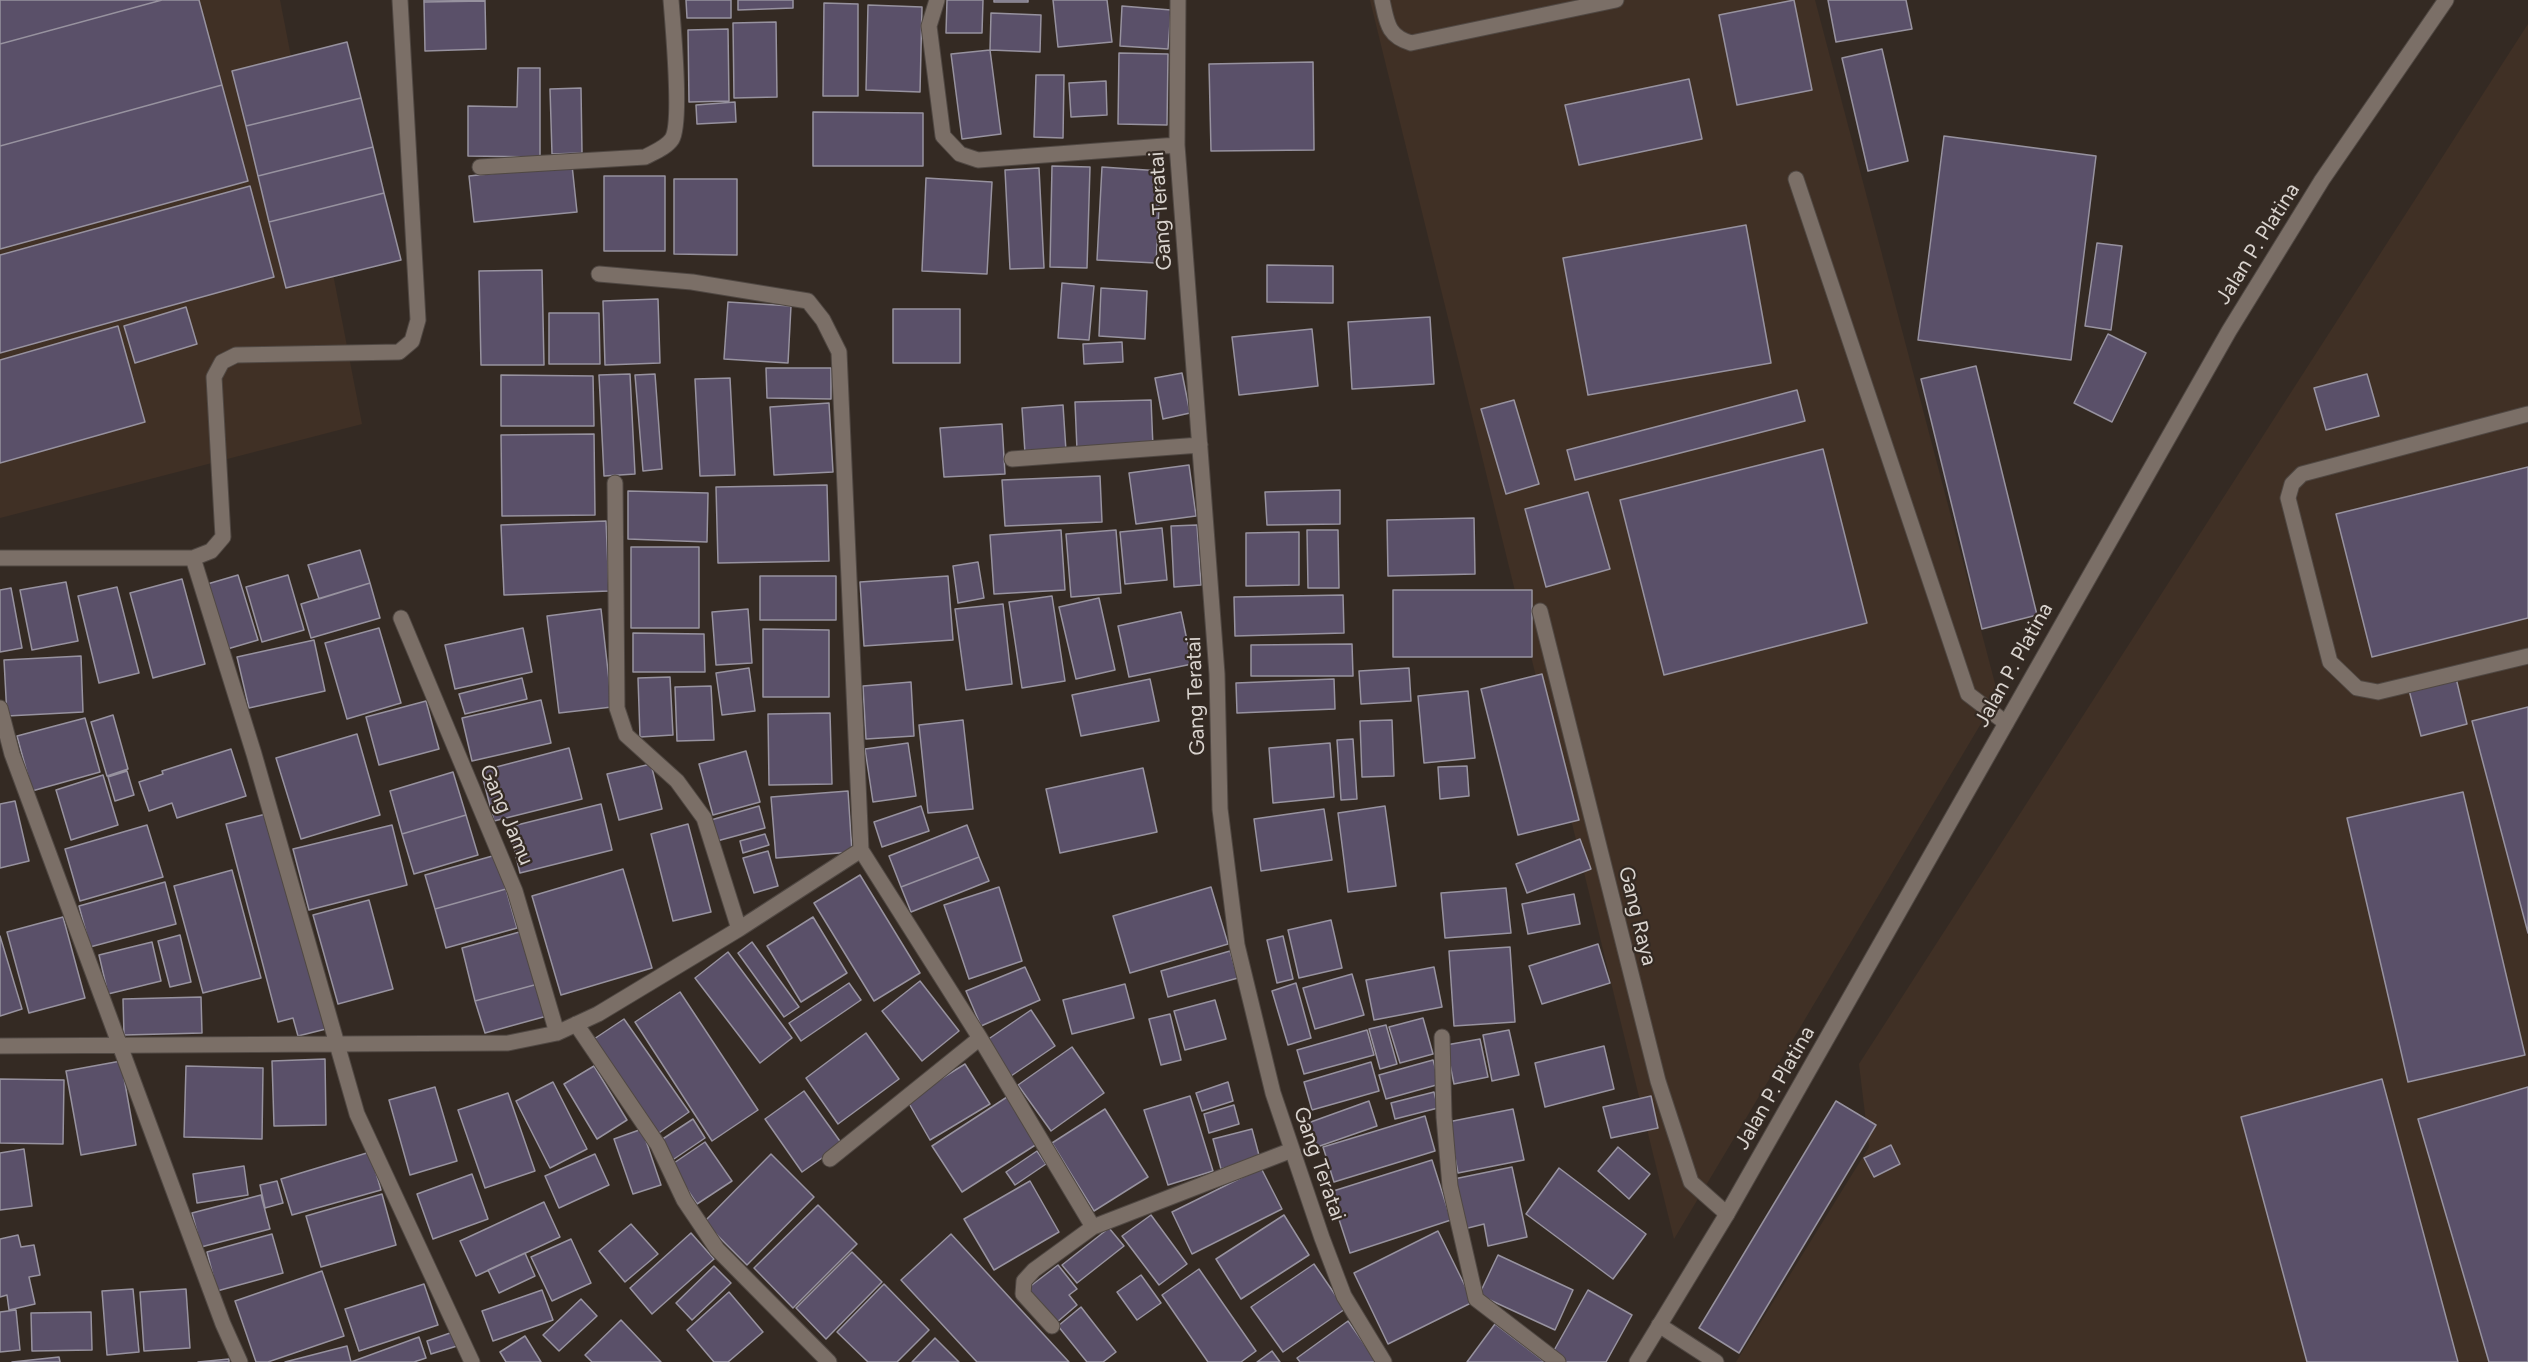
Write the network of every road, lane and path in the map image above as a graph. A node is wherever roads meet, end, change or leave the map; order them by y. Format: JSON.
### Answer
{"nodes":[{"id":1,"x":400,"y":0,"type":"edge"},
{"id":2,"x":672,"y":0,"type":"edge"},
{"id":3,"x":938,"y":0,"type":"edge"},
{"id":4,"x":1178,"y":0,"type":"edge"},
{"id":5,"x":1382,"y":0,"type":"edge"},
{"id":6,"x":1616,"y":0,"type":"edge"},
{"id":7,"x":2446,"y":0,"type":"edge"},
{"id":8,"x":1177,"y":145,"type":"junction"},
{"id":9,"x":480,"y":166,"type":"dead end"},
{"id":10,"x":1796,"y":179,"type":"dead end"},
{"id":11,"x":599,"y":274,"type":"dead end"},
{"id":12,"x":2528,"y":414,"type":"edge"},
{"id":13,"x":1200,"y":445,"type":"junction"},
{"id":14,"x":1012,"y":459,"type":"dead end"},
{"id":15,"x":615,"y":483,"type":"dead end"},
{"id":16,"x":0,"y":558,"type":"edge"},
{"id":17,"x":193,"y":558,"type":"junction"},
{"id":18,"x":1540,"y":611,"type":"dead end"},
{"id":19,"x":401,"y":618,"type":"dead end"},
{"id":20,"x":2528,"y":656,"type":"edge"},
{"id":21,"x":0,"y":708,"type":"edge"},
{"id":22,"x":2006,"y":723,"type":"junction"},
{"id":23,"x":6,"y":755,"type":"edge"},
{"id":24,"x":861,"y":850,"type":"junction"},
{"id":25,"x":739,"y":929,"type":"junction"},
{"id":26,"x":576,"y":1024,"type":"junction"},
{"id":27,"x":557,"y":1032,"type":"junction"},
{"id":28,"x":1442,"y":1037,"type":"dead end"},
{"id":29,"x":980,"y":1038,"type":"junction"},
{"id":30,"x":338,"y":1044,"type":"junction"},
{"id":31,"x":122,"y":1045,"type":"junction"},
{"id":32,"x":0,"y":1046,"type":"edge"},
{"id":33,"x":1293,"y":1150,"type":"junction"},
{"id":34,"x":830,"y":1159,"type":"dead end"},
{"id":35,"x":1727,"y":1214,"type":"junction"},
{"id":36,"x":1093,"y":1227,"type":"junction"},
{"id":37,"x":1659,"y":1325,"type":"junction"},
{"id":38,"x":1052,"y":1326,"type":"dead end"},
{"id":39,"x":240,"y":1362,"type":"edge"},
{"id":40,"x":472,"y":1362,"type":"edge"},
{"id":41,"x":829,"y":1362,"type":"edge"},
{"id":42,"x":1384,"y":1362,"type":"edge"},
{"id":43,"x":1558,"y":1362,"type":"edge"},
{"id":44,"x":1637,"y":1362,"type":"edge"},
{"id":45,"x":1716,"y":1362,"type":"edge"}],
"edges":[{"from":1,"to":17,"type":"street"},
{"from":2,"to":9,"type":"street"},
{"from":3,"to":8,"type":"street"},
{"from":4,"to":8,"type":"street","name":"Gang Teratai"},
{"from":5,"to":6,"type":"street"},
{"from":7,"to":22,"type":"street","name":"Jalan P. Platina"},
{"from":8,"to":13,"type":"street","name":"Gang Teratai"},
{"from":10,"to":22,"type":"street"},
{"from":11,"to":24,"type":"street"},
{"from":12,"to":20,"type":"street"},
{"from":13,"to":14,"type":"street"},
{"from":13,"to":33,"type":"street","name":"Gang Teratai"},
{"from":15,"to":25,"type":"street"},
{"from":16,"to":17,"type":"street"},
{"from":17,"to":30,"type":"street"},
{"from":18,"to":35,"type":"street","name":"Gang Raya"},
{"from":19,"to":27,"type":"street","name":"Gang Jamu"},
{"from":21,"to":23,"type":"street"},
{"from":22,"to":35,"type":"street","name":"Jalan P. Platina"},
{"from":23,"to":31,"type":"street"},
{"from":24,"to":25,"type":"street"},
{"from":24,"to":29,"type":"street"},
{"from":25,"to":26,"type":"street"},
{"from":26,"to":27,"type":"street"},
{"from":26,"to":41,"type":"street"},
{"from":27,"to":30,"type":"street"},
{"from":28,"to":43,"type":"street"},
{"from":29,"to":34,"type":"street"},
{"from":29,"to":36,"type":"street"},
{"from":30,"to":31,"type":"street"},
{"from":30,"to":40,"type":"street"},
{"from":31,"to":32,"type":"street"},
{"from":31,"to":39,"type":"street"},
{"from":33,"to":36,"type":"street"},
{"from":33,"to":42,"type":"street","name":"Gang Teratai"},
{"from":35,"to":37,"type":"street","name":"Jalan P. Platina"},
{"from":36,"to":38,"type":"street"},
{"from":37,"to":44,"type":"street","name":"Jalan P. Platina"},
{"from":37,"to":45,"type":"street"}]}
